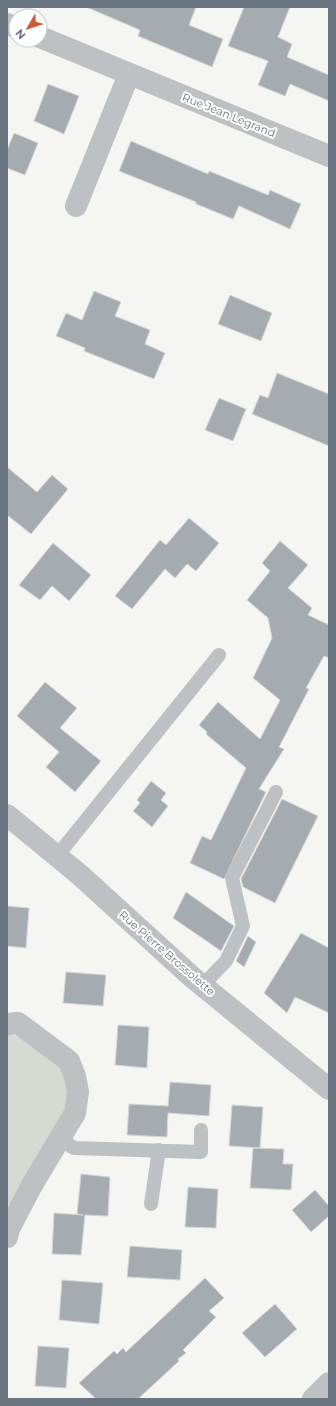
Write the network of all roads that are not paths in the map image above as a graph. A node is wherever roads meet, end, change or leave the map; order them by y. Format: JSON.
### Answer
{"nodes":[{"id":1,"x":48,"y":40,"type":"edge"},
{"id":2,"x":129,"y":74,"type":"junction"},
{"id":3,"x":329,"y":156,"type":"edge"},
{"id":4,"x":76,"y":206,"type":"dead end"},
{"id":5,"x":219,"y":655,"type":"dead end"},
{"id":6,"x":276,"y":792,"type":"dead end"},
{"id":7,"x":7,"y":815,"type":"edge"},
{"id":8,"x":57,"y":856,"type":"junction"},
{"id":9,"x":203,"y":985,"type":"junction"},
{"id":10,"x":7,"y":1024,"type":"edge"},
{"id":11,"x":329,"y":1089,"type":"edge"},
{"id":12,"x":201,"y":1130,"type":"dead end"},
{"id":13,"x":60,"y":1139,"type":"junction"},
{"id":14,"x":159,"y":1150,"type":"junction"},
{"id":15,"x":151,"y":1204,"type":"dead end"},
{"id":16,"x":7,"y":1237,"type":"edge"},
{"id":17,"x":329,"y":1384,"type":"edge"},
{"id":18,"x":313,"y":1399,"type":"edge"}],
"edges":[{"from":1,"to":2,"type":"street","name":"Rue Jean Legrand"},
{"from":2,"to":3,"type":"street","name":"Rue Jean Legrand"},
{"from":2,"to":4,"type":"street"},
{"from":5,"to":8,"type":"lane"},
{"from":6,"to":9,"type":"lane"},
{"from":7,"to":8,"type":"street","name":"Rue Pierre Brossolette"},
{"from":8,"to":9,"type":"street","name":"Rue Pierre Brossolette"},
{"from":9,"to":11,"type":"street","name":"Rue Pierre Brossolette"},
{"from":10,"to":13,"type":"street"},
{"from":12,"to":14,"type":"lane"},
{"from":13,"to":14,"type":"lane"},
{"from":13,"to":16,"type":"street"},
{"from":14,"to":15,"type":"lane"},
{"from":17,"to":18,"type":"street"}]}
